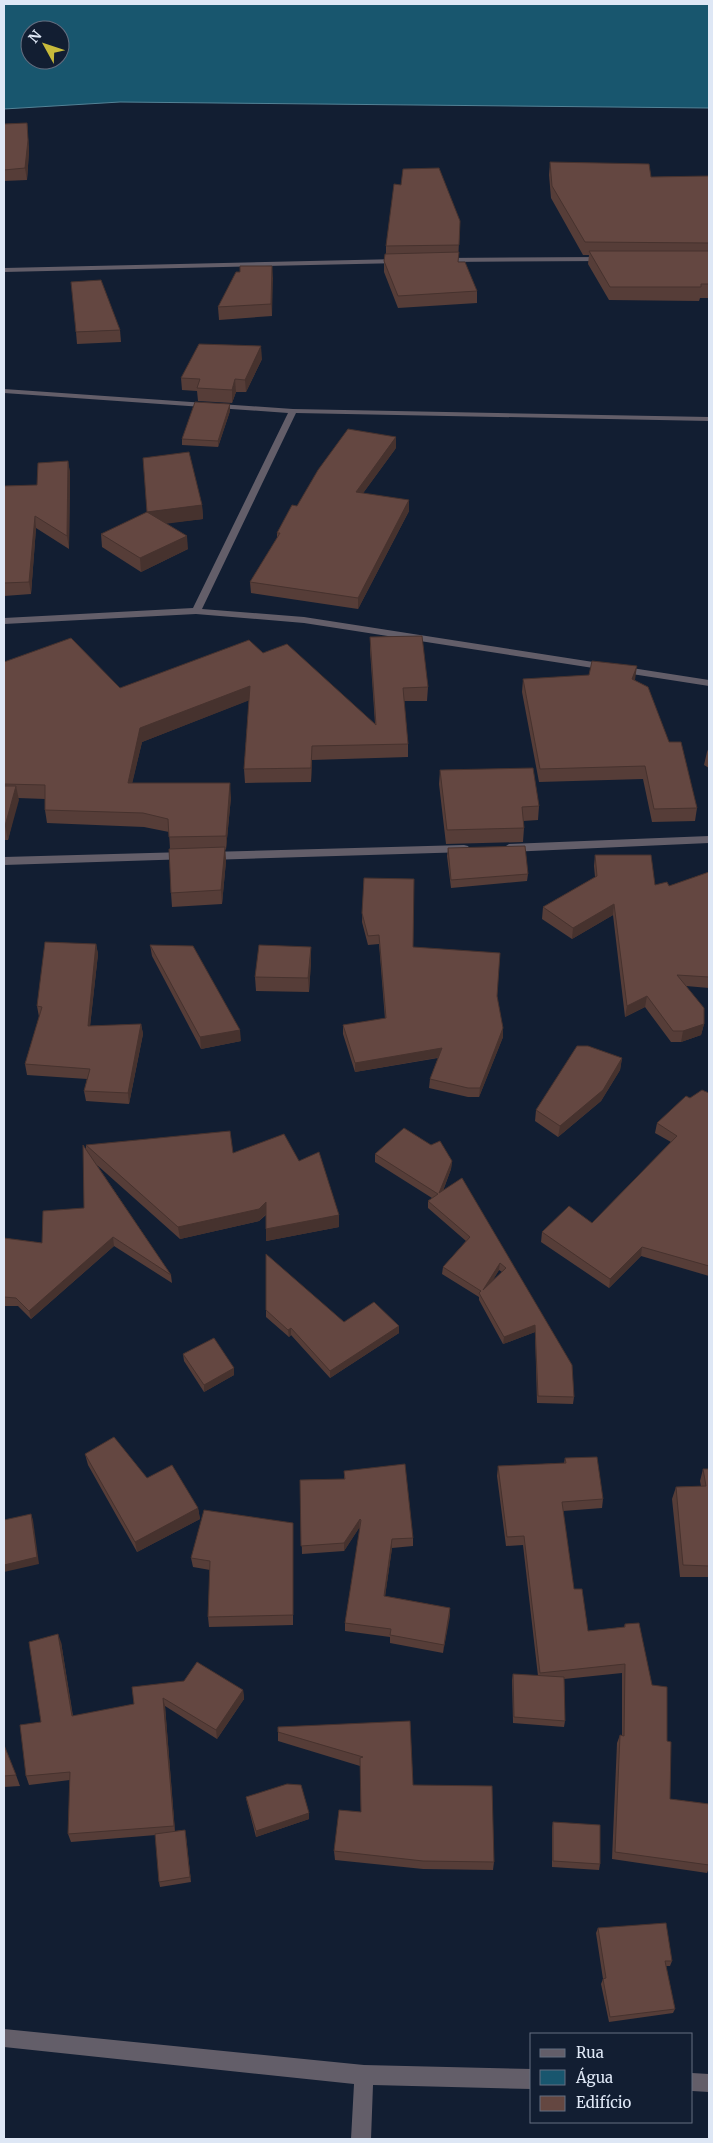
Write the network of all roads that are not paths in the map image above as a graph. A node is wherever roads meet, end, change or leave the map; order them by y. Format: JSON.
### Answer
{"nodes":[{"id":1,"x":613,"y":259,"type":"edge"},
{"id":2,"x":410,"y":260,"type":"edge"},
{"id":3,"x":430,"y":260,"type":"edge"},
{"id":4,"x":4,"y":270,"type":"edge"},
{"id":5,"x":4,"y":391,"type":"edge"},
{"id":6,"x":294,"y":411,"type":"junction"},
{"id":7,"x":709,"y":419,"type":"edge"},
{"id":8,"x":196,"y":611,"type":"junction"},
{"id":9,"x":4,"y":620,"type":"edge"},
{"id":10,"x":709,"y":683,"type":"edge"},
{"id":11,"x":709,"y":839,"type":"edge"},
{"id":12,"x":495,"y":848,"type":"edge"},
{"id":13,"x":476,"y":849,"type":"edge"},
{"id":14,"x":4,"y":861,"type":"edge"},
{"id":15,"x":4,"y":2038,"type":"edge"},
{"id":16,"x":364,"y":2075,"type":"junction"},
{"id":17,"x":530,"y":2078,"type":"edge"},
{"id":18,"x":693,"y":2082,"type":"edge"},
{"id":19,"x":709,"y":2083,"type":"edge"},
{"id":20,"x":362,"y":2139,"type":"edge"}],
"edges":[{"from":1,"to":3,"type":"street"},
{"from":2,"to":4,"type":"street"},
{"from":5,"to":6,"type":"street"},
{"from":6,"to":7,"type":"street"},
{"from":6,"to":8,"type":"street"},
{"from":8,"to":9,"type":"street"},
{"from":8,"to":10,"type":"street"},
{"from":11,"to":12,"type":"street"},
{"from":13,"to":14,"type":"street"},
{"from":15,"to":16,"type":"street"},
{"from":16,"to":17,"type":"street"},
{"from":16,"to":20,"type":"street"},
{"from":18,"to":19,"type":"street"}]}
